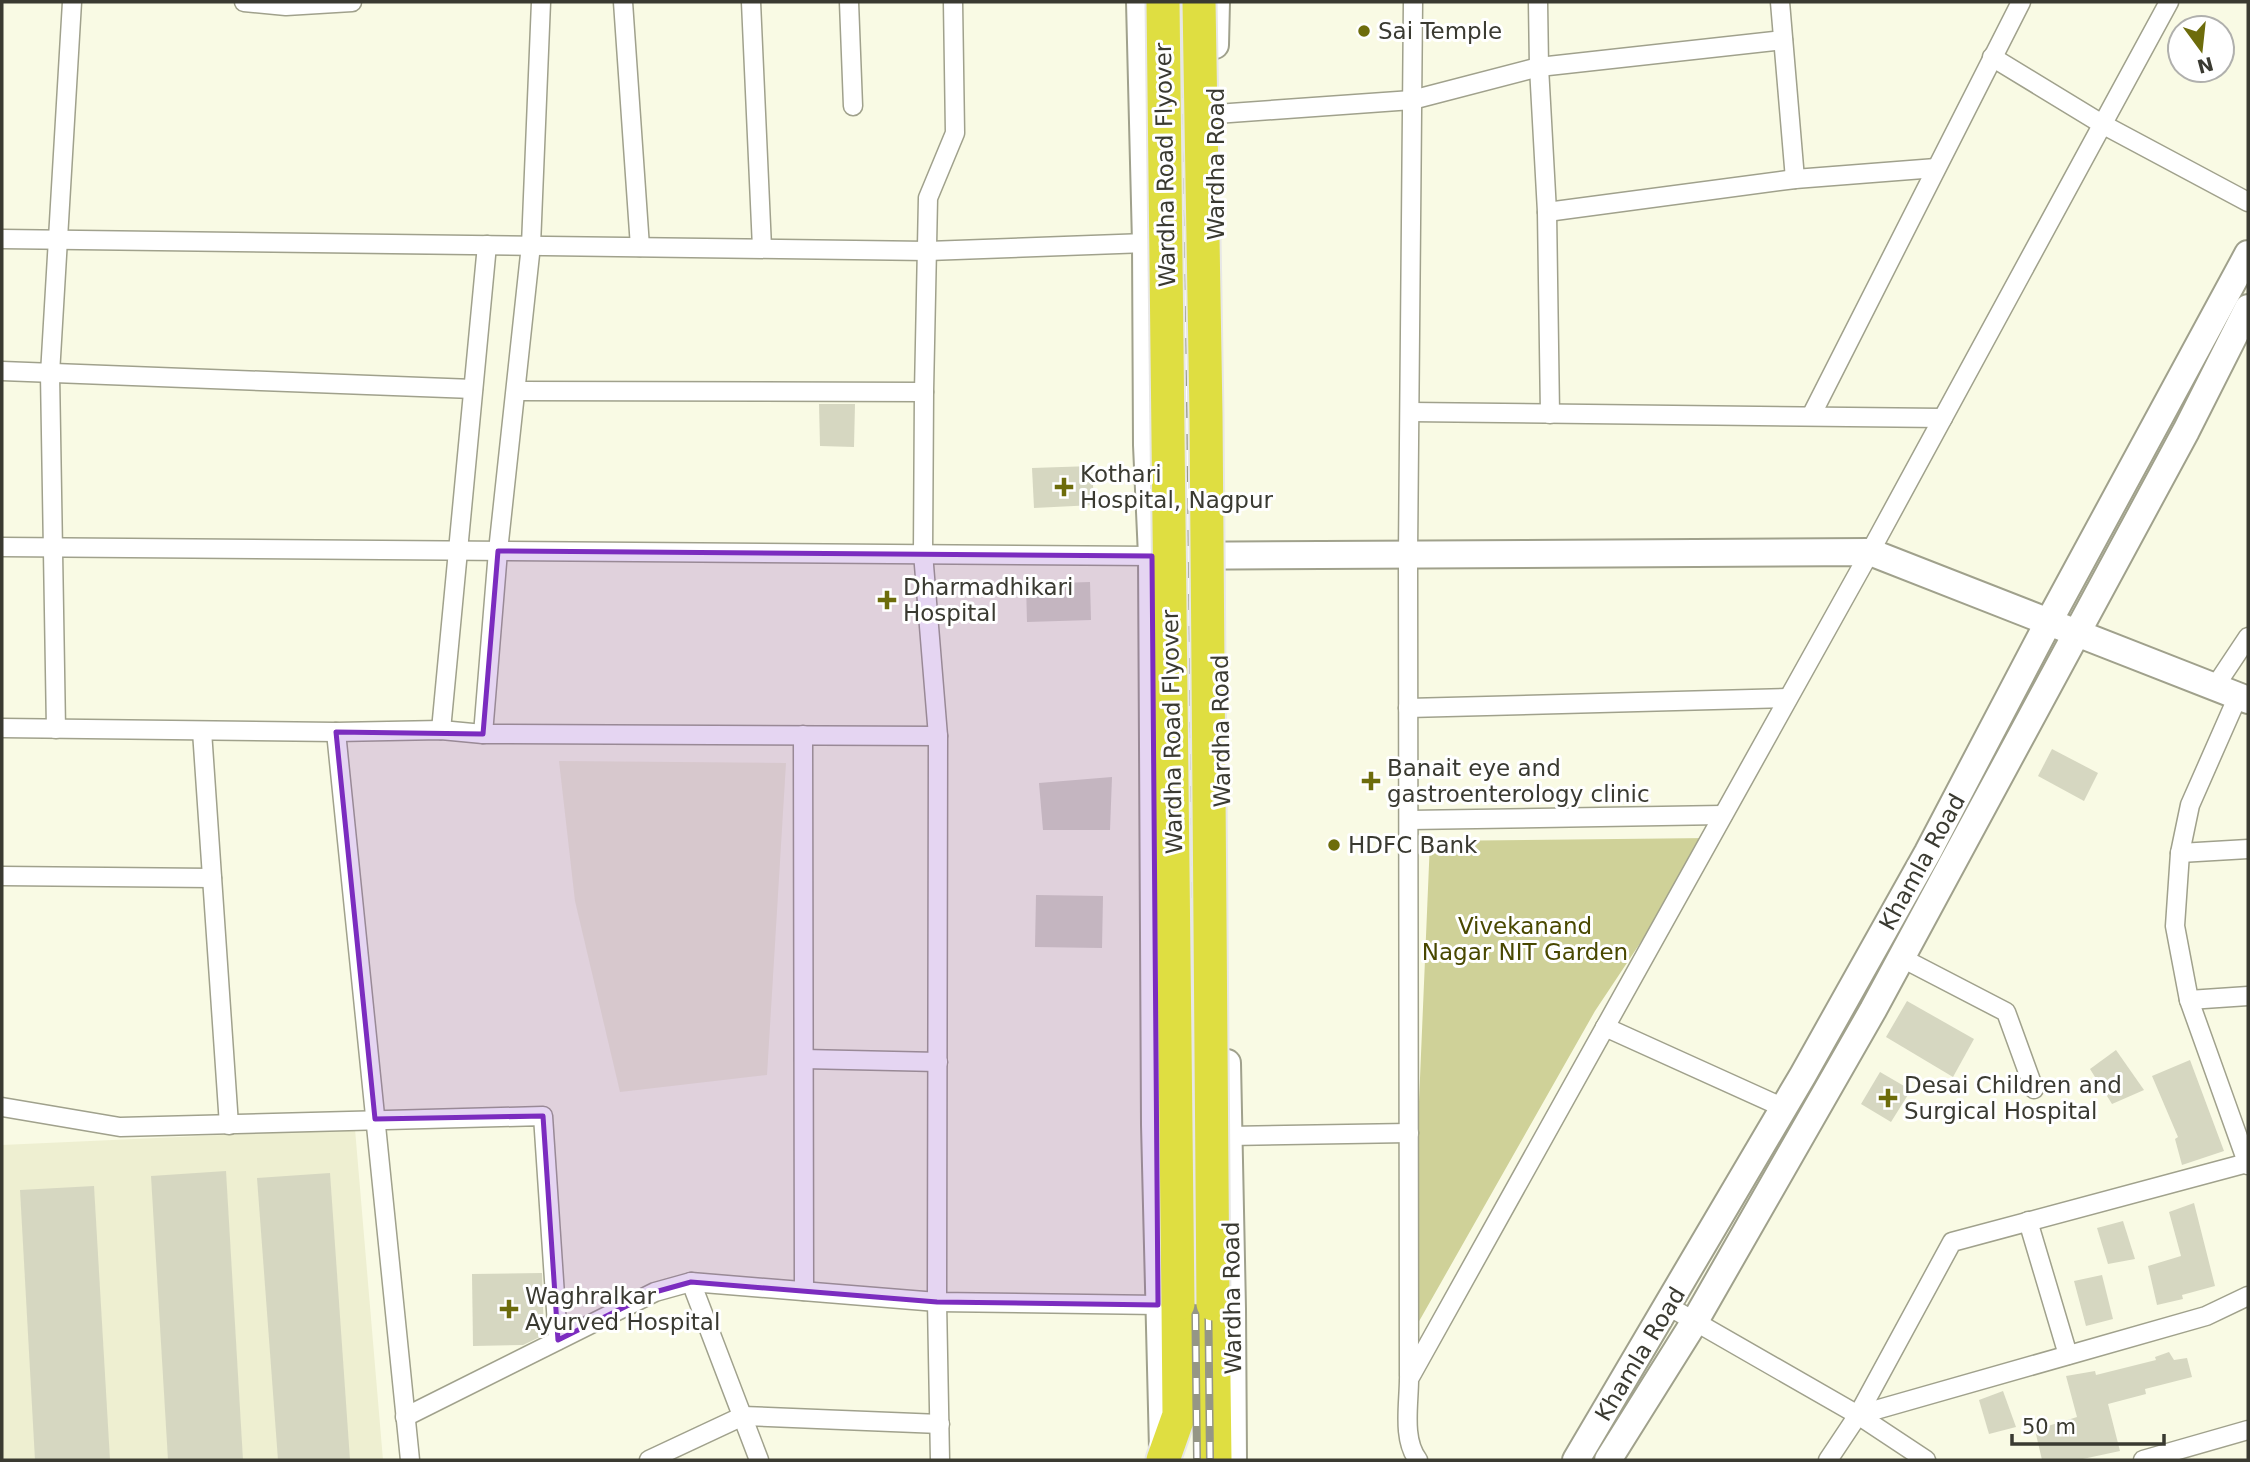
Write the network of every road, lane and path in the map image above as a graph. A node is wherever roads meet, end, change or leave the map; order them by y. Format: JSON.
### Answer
{"nodes":[{"id":1,"x":72,"y":2,"type":"edge"},
{"id":2,"x":244,"y":2,"type":"edge"},
{"id":3,"x":352,"y":2,"type":"edge"},
{"id":4,"x":541,"y":2,"type":"edge"},
{"id":5,"x":624,"y":2,"type":"edge"},
{"id":6,"x":751,"y":2,"type":"edge"},
{"id":7,"x":849,"y":2,"type":"edge"},
{"id":8,"x":953,"y":2,"type":"edge"},
{"id":9,"x":1140,"y":2,"type":"edge"},
{"id":10,"x":1163,"y":2,"type":"edge"},
{"id":11,"x":1199,"y":2,"type":"edge"},
{"id":12,"x":1216,"y":2,"type":"edge"},
{"id":13,"x":1413,"y":2,"type":"edge"},
{"id":14,"x":1538,"y":2,"type":"edge"},
{"id":15,"x":1780,"y":2,"type":"edge"},
{"id":16,"x":2021,"y":2,"type":"edge"},
{"id":17,"x":2169,"y":2,"type":"edge"},
{"id":18,"x":1783,"y":40,"type":"junction"},
{"id":19,"x":1992,"y":57,"type":"junction"},
{"id":20,"x":1539,"y":67,"type":"junction"},
{"id":21,"x":1412,"y":100,"type":"junction"},
{"id":22,"x":853,"y":106,"type":"dead end"},
{"id":23,"x":1216,"y":114,"type":"junction"},
{"id":24,"x":2102,"y":124,"type":"junction"},
{"id":25,"x":1936,"y":168,"type":"junction"},
{"id":26,"x":1795,"y":179,"type":"junction"},
{"id":27,"x":2248,"y":202,"type":"edge"},
{"id":28,"x":1547,"y":212,"type":"junction"},
{"id":29,"x":2,"y":239,"type":"edge"},
{"id":30,"x":58,"y":239,"type":"junction"},
{"id":31,"x":1146,"y":243,"type":"junction"},
{"id":32,"x":491,"y":245,"type":"junction"},
{"id":33,"x":527,"y":245,"type":"junction"},
{"id":34,"x":640,"y":247,"type":"junction"},
{"id":35,"x":762,"y":248,"type":"junction"},
{"id":36,"x":928,"y":251,"type":"junction"},
{"id":37,"x":2248,"y":254,"type":"edge"},
{"id":38,"x":2248,"y":308,"type":"edge"},
{"id":39,"x":2,"y":371,"type":"edge"},
{"id":40,"x":50,"y":374,"type":"junction"},
{"id":41,"x":473,"y":389,"type":"junction"},
{"id":42,"x":516,"y":391,"type":"junction"},
{"id":43,"x":924,"y":392,"type":"junction"},
{"id":44,"x":1410,"y":412,"type":"junction"},
{"id":45,"x":1550,"y":414,"type":"junction"},
{"id":46,"x":1811,"y":416,"type":"junction"},
{"id":47,"x":1943,"y":418,"type":"junction"},
{"id":48,"x":2,"y":547,"type":"edge"},
{"id":49,"x":52,"y":548,"type":"junction"},
{"id":50,"x":462,"y":550,"type":"junction"},
{"id":51,"x":494,"y":551,"type":"junction"},
{"id":52,"x":1870,"y":552,"type":"junction"},
{"id":53,"x":923,"y":553,"type":"junction"},
{"id":54,"x":1219,"y":554,"type":"junction"},
{"id":55,"x":1408,"y":554,"type":"junction"},
{"id":56,"x":1152,"y":556,"type":"junction"},
{"id":57,"x":2048,"y":623,"type":"junction"},
{"id":58,"x":2076,"y":633,"type":"junction"},
{"id":59,"x":2248,"y":638,"type":"edge"},
{"id":60,"x":2233,"y":695,"type":"edge"},
{"id":61,"x":1788,"y":698,"type":"junction"},
{"id":62,"x":1409,"y":708,"type":"junction"},
{"id":63,"x":2,"y":728,"type":"edge"},
{"id":64,"x":56,"y":729,"type":"junction"},
{"id":65,"x":202,"y":730,"type":"junction"},
{"id":66,"x":441,"y":730,"type":"junction"},
{"id":67,"x":336,"y":732,"type":"junction"},
{"id":68,"x":483,"y":734,"type":"junction"},
{"id":69,"x":803,"y":735,"type":"junction"},
{"id":70,"x":938,"y":736,"type":"junction"},
{"id":71,"x":1723,"y":815,"type":"junction"},
{"id":72,"x":1409,"y":820,"type":"junction"},
{"id":73,"x":2248,"y":849,"type":"edge"},
{"id":74,"x":2180,"y":853,"type":"junction"},
{"id":75,"x":2,"y":876,"type":"edge"},
{"id":76,"x":212,"y":878,"type":"junction"},
{"id":77,"x":1900,"y":957,"type":"junction"},
{"id":78,"x":2248,"y":996,"type":"edge"},
{"id":79,"x":2189,"y":1000,"type":"junction"},
{"id":80,"x":1605,"y":1027,"type":"junction"},
{"id":81,"x":803,"y":1059,"type":"junction"},
{"id":82,"x":938,"y":1062,"type":"junction"},
{"id":83,"x":2034,"y":1089,"type":"dead end"},
{"id":84,"x":2,"y":1107,"type":"edge"},
{"id":85,"x":1784,"y":1108,"type":"junction"},
{"id":86,"x":375,"y":1119,"type":"junction"},
{"id":87,"x":229,"y":1125,"type":"junction"},
{"id":88,"x":1409,"y":1133,"type":"junction"},
{"id":89,"x":1229,"y":1136,"type":"junction"},
{"id":90,"x":2248,"y":1164,"type":"edge"},
{"id":91,"x":2028,"y":1222,"type":"junction"},
{"id":92,"x":691,"y":1282,"type":"junction"},
{"id":93,"x":804,"y":1292,"type":"junction"},
{"id":94,"x":2248,"y":1296,"type":"edge"},
{"id":95,"x":937,"y":1302,"type":"junction"},
{"id":96,"x":1158,"y":1305,"type":"junction"},
{"id":97,"x":1668,"y":1306,"type":"junction"},
{"id":98,"x":1695,"y":1321,"type":"junction"},
{"id":99,"x":558,"y":1340,"type":"junction"},
{"id":100,"x":2068,"y":1355,"type":"junction"},
{"id":101,"x":1409,"y":1379,"type":"junction"},
{"id":102,"x":1858,"y":1415,"type":"junction"},
{"id":103,"x":743,"y":1416,"type":"junction"},
{"id":104,"x":405,"y":1417,"type":"junction"},
{"id":105,"x":940,"y":1424,"type":"junction"},
{"id":106,"x":2248,"y":1430,"type":"edge"},
{"id":107,"x":410,"y":1460,"type":"edge"},
{"id":108,"x":649,"y":1460,"type":"edge"},
{"id":109,"x":759,"y":1460,"type":"edge"},
{"id":110,"x":940,"y":1460,"type":"edge"},
{"id":111,"x":1163,"y":1460,"type":"edge"},
{"id":112,"x":1216,"y":1460,"type":"edge"},
{"id":113,"x":1233,"y":1460,"type":"edge"},
{"id":114,"x":1418,"y":1460,"type":"edge"},
{"id":115,"x":1577,"y":1460,"type":"edge"},
{"id":116,"x":1608,"y":1460,"type":"edge"},
{"id":117,"x":1828,"y":1460,"type":"edge"},
{"id":118,"x":1926,"y":1460,"type":"edge"},
{"id":119,"x":2143,"y":1460,"type":"edge"}],
"edges":[{"from":1,"to":30,"type":"street"},
{"from":2,"to":3,"type":"street"},
{"from":4,"to":33,"type":"street"},
{"from":5,"to":34,"type":"street"},
{"from":6,"to":35,"type":"street"},
{"from":7,"to":22,"type":"street"},
{"from":8,"to":36,"type":"street"},
{"from":9,"to":31,"type":"street"},
{"from":10,"to":111,"type":"highway","name":"Wardha Road Flyover","bridge":true},
{"from":11,"to":112,"type":"highway","name":"Wardha Road Flyover","bridge":true},
{"from":12,"to":23,"type":"street","name":"Wardha Road"},
{"from":13,"to":21,"type":"street"},
{"from":14,"to":20,"type":"street"},
{"from":15,"to":18,"type":"street"},
{"from":16,"to":19,"type":"street"},
{"from":17,"to":24,"type":"street"},
{"from":18,"to":20,"type":"street"},
{"from":18,"to":26,"type":"street"},
{"from":19,"to":24,"type":"street"},
{"from":19,"to":25,"type":"street"},
{"from":20,"to":21,"type":"street"},
{"from":20,"to":28,"type":"street"},
{"from":21,"to":23,"type":"street"},
{"from":21,"to":44,"type":"street"},
{"from":23,"to":54,"type":"street","name":"Wardha Road"},
{"from":24,"to":27,"type":"street"},
{"from":24,"to":47,"type":"street"},
{"from":25,"to":26,"type":"street"},
{"from":25,"to":46,"type":"street"},
{"from":26,"to":28,"type":"street"},
{"from":28,"to":45,"type":"street"},
{"from":29,"to":30,"type":"street"},
{"from":30,"to":32,"type":"street"},
{"from":30,"to":40,"type":"street"},
{"from":31,"to":36,"type":"street"},
{"from":31,"to":56,"type":"street"},
{"from":32,"to":33,"type":"street"},
{"from":32,"to":41,"type":"street"},
{"from":33,"to":34,"type":"street"},
{"from":33,"to":42,"type":"street"},
{"from":34,"to":35,"type":"street"},
{"from":35,"to":36,"type":"street"},
{"from":36,"to":43,"type":"street"},
{"from":37,"to":57,"type":"street","name":"Khamla Road"},
{"from":38,"to":58,"type":"street","name":"Khamla Road"},
{"from":39,"to":40,"type":"street"},
{"from":40,"to":41,"type":"street"},
{"from":40,"to":49,"type":"street"},
{"from":41,"to":50,"type":"street"},
{"from":42,"to":43,"type":"street"},
{"from":42,"to":51,"type":"street"},
{"from":43,"to":53,"type":"street"},
{"from":44,"to":45,"type":"street"},
{"from":44,"to":55,"type":"street"},
{"from":45,"to":46,"type":"street"},
{"from":46,"to":47,"type":"street"},
{"from":47,"to":52,"type":"street"},
{"from":48,"to":49,"type":"street"},
{"from":49,"to":50,"type":"street"},
{"from":49,"to":64,"type":"street"},
{"from":50,"to":51,"type":"street"},
{"from":50,"to":66,"type":"street"},
{"from":51,"to":53,"type":"street"},
{"from":51,"to":68,"type":"street"},
{"from":52,"to":55,"type":"street"},
{"from":52,"to":57,"type":"street"},
{"from":52,"to":61,"type":"street"},
{"from":53,"to":56,"type":"street"},
{"from":53,"to":70,"type":"street"},
{"from":54,"to":55,"type":"street"},
{"from":54,"to":56,"type":"street"},
{"from":54,"to":89,"type":"street","name":"Wardha Road"},
{"from":55,"to":62,"type":"street"},
{"from":56,"to":96,"type":"street"},
{"from":57,"to":58,"type":"street"},
{"from":57,"to":85,"type":"street","name":"Khamla Road"},
{"from":58,"to":60,"type":"street"},
{"from":58,"to":77,"type":"street","name":"Khamla Road"},
{"from":59,"to":60,"type":"street"},
{"from":60,"to":74,"type":"street"},
{"from":61,"to":62,"type":"street"},
{"from":61,"to":71,"type":"street"},
{"from":62,"to":72,"type":"street"},
{"from":63,"to":64,"type":"street"},
{"from":64,"to":65,"type":"street"},
{"from":65,"to":67,"type":"street"},
{"from":65,"to":76,"type":"street"},
{"from":66,"to":67,"type":"street"},
{"from":66,"to":68,"type":"street"},
{"from":67,"to":86,"type":"street"},
{"from":68,"to":69,"type":"street"},
{"from":69,"to":70,"type":"street"},
{"from":69,"to":81,"type":"street"},
{"from":70,"to":82,"type":"street"},
{"from":71,"to":72,"type":"street"},
{"from":71,"to":80,"type":"street"},
{"from":72,"to":88,"type":"street"},
{"from":73,"to":74,"type":"street"},
{"from":74,"to":79,"type":"street"},
{"from":75,"to":76,"type":"street"},
{"from":76,"to":87,"type":"street"},
{"from":77,"to":83,"type":"street"},
{"from":77,"to":98,"type":"street","name":"Khamla Road"},
{"from":78,"to":79,"type":"street"},
{"from":79,"to":90,"type":"street"},
{"from":80,"to":85,"type":"street"},
{"from":80,"to":101,"type":"street"},
{"from":81,"to":82,"type":"street"},
{"from":81,"to":93,"type":"street"},
{"from":82,"to":95,"type":"street"},
{"from":84,"to":87,"type":"street"},
{"from":85,"to":97,"type":"street","name":"Khamla Road"},
{"from":86,"to":87,"type":"street"},
{"from":86,"to":99,"type":"street"},
{"from":86,"to":104,"type":"street"},
{"from":88,"to":89,"type":"street"},
{"from":88,"to":101,"type":"street"},
{"from":89,"to":113,"type":"street","name":"Wardha Road"},
{"from":90,"to":91,"type":"street"},
{"from":91,"to":100,"type":"street"},
{"from":91,"to":102,"type":"street"},
{"from":92,"to":93,"type":"street"},
{"from":92,"to":99,"type":"street"},
{"from":92,"to":103,"type":"street"},
{"from":93,"to":95,"type":"street"},
{"from":94,"to":100,"type":"street"},
{"from":95,"to":96,"type":"street"},
{"from":95,"to":105,"type":"street"},
{"from":96,"to":111,"type":"street"},
{"from":97,"to":98,"type":"street"},
{"from":97,"to":115,"type":"street","name":"Khamla Road"},
{"from":98,"to":102,"type":"street"},
{"from":98,"to":116,"type":"street","name":"Khamla Road"},
{"from":99,"to":104,"type":"street"},
{"from":100,"to":102,"type":"street"},
{"from":101,"to":114,"type":"street"},
{"from":102,"to":117,"type":"street"},
{"from":102,"to":118,"type":"street"},
{"from":103,"to":105,"type":"street"},
{"from":103,"to":108,"type":"street"},
{"from":103,"to":109,"type":"street"},
{"from":104,"to":107,"type":"street"},
{"from":105,"to":110,"type":"street"},
{"from":106,"to":119,"type":"street"}]}
